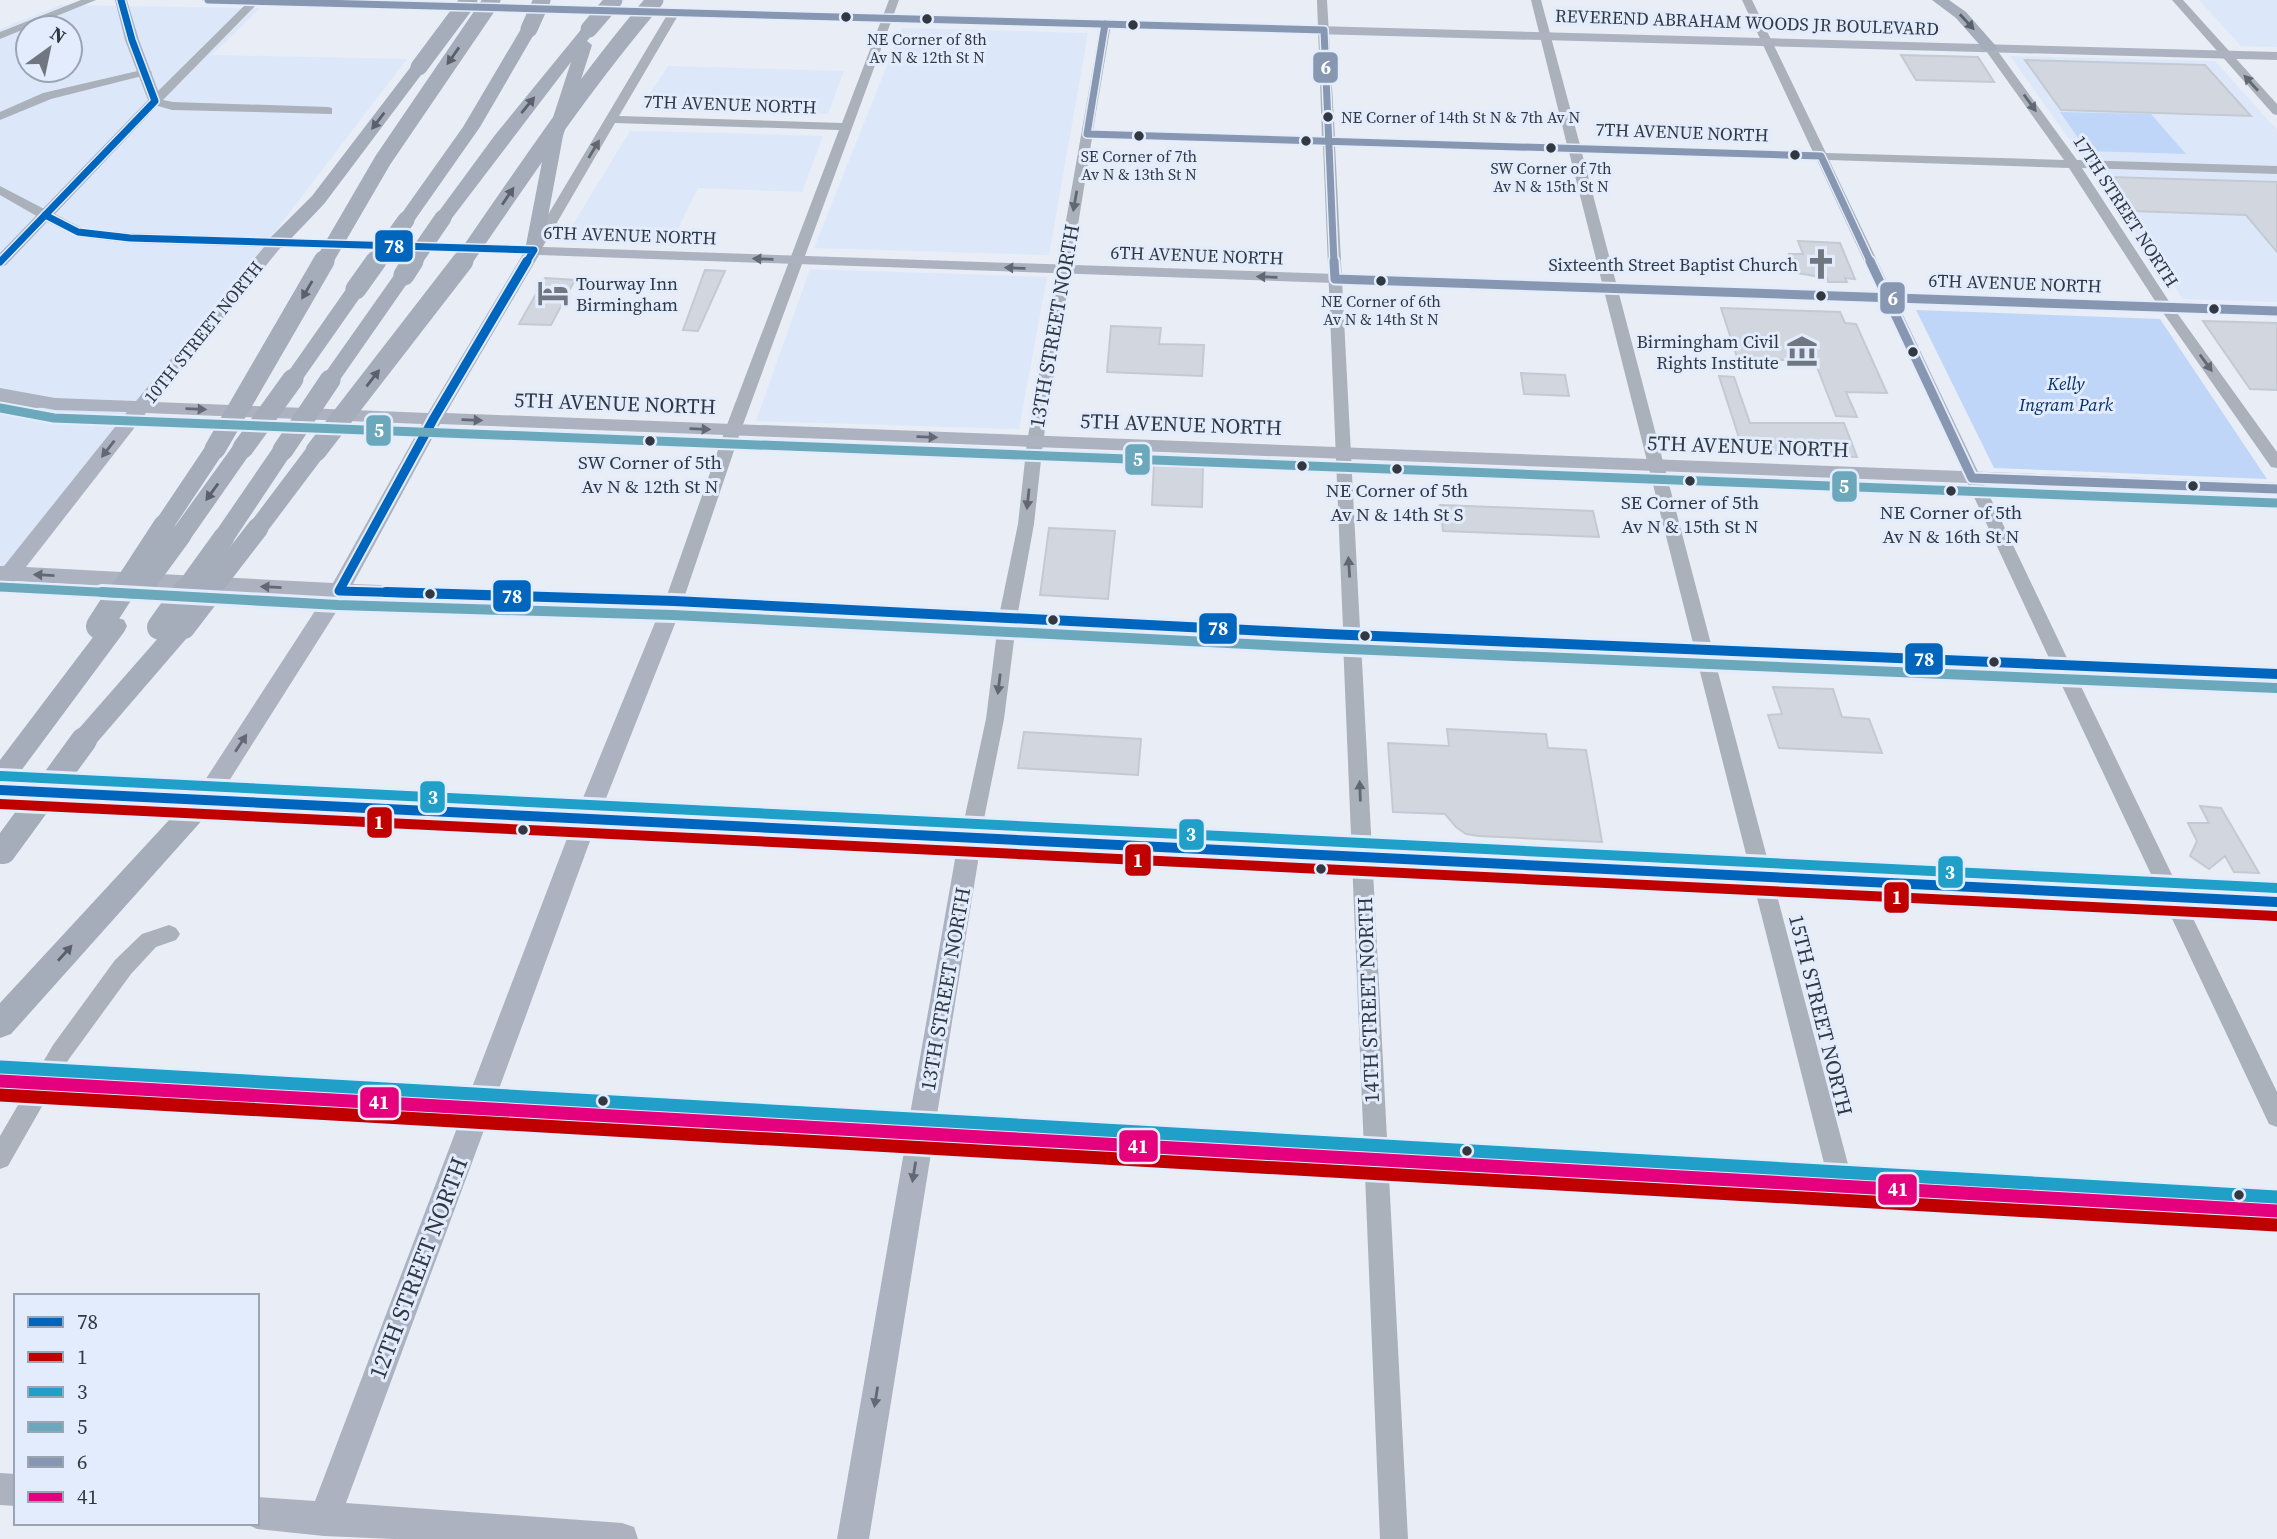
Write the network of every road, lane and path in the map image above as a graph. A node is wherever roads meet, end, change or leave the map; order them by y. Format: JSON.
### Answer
{"nodes":[{"id":1,"x":91,"y":0,"type":"edge"},
{"id":2,"x":121,"y":0,"type":"edge"},
{"id":3,"x":208,"y":0,"type":"edge"},
{"id":4,"x":470,"y":0,"type":"edge"},
{"id":5,"x":492,"y":0,"type":"edge"},
{"id":6,"x":542,"y":0,"type":"edge"},
{"id":7,"x":614,"y":0,"type":"edge"},
{"id":8,"x":655,"y":0,"type":"edge"},
{"id":9,"x":894,"y":0,"type":"edge"},
{"id":10,"x":1322,"y":0,"type":"edge"},
{"id":11,"x":1536,"y":0,"type":"edge"},
{"id":12,"x":1747,"y":0,"type":"edge"},
{"id":13,"x":1940,"y":0,"type":"edge"},
{"id":14,"x":2176,"y":0,"type":"edge"},
{"id":15,"x":255,"y":1,"type":"edge"},
{"id":16,"x":674,"y":12,"type":"junction"},
{"id":17,"x":887,"y":18,"type":"junction"},
{"id":18,"x":1105,"y":24,"type":"junction"},
{"id":19,"x":589,"y":29,"type":"junction"},
{"id":20,"x":1324,"y":30,"type":"junction"},
{"id":21,"x":0,"y":36,"type":"edge"},
{"id":22,"x":1545,"y":36,"type":"junction"},
{"id":23,"x":1766,"y":42,"type":"junction"},
{"id":24,"x":1990,"y":48,"type":"junction"},
{"id":25,"x":2226,"y":54,"type":"junction"},
{"id":26,"x":2277,"y":56,"type":"edge"},
{"id":27,"x":419,"y":67,"type":"joint"},
{"id":28,"x":146,"y":72,"type":"junction"},
{"id":29,"x":155,"y":101,"type":"junction"},
{"id":30,"x":328,"y":111,"type":"dead end"},
{"id":31,"x":2277,"y":111,"type":"edge"},
{"id":32,"x":0,"y":116,"type":"edge"},
{"id":33,"x":611,"y":119,"type":"junction"},
{"id":34,"x":847,"y":127,"type":"junction"},
{"id":35,"x":1087,"y":134,"type":"junction"},
{"id":36,"x":1329,"y":141,"type":"junction"},
{"id":37,"x":1574,"y":148,"type":"junction"},
{"id":38,"x":1821,"y":156,"type":"junction"},
{"id":39,"x":2073,"y":164,"type":"junction"},
{"id":40,"x":2277,"y":170,"type":"edge"},
{"id":41,"x":0,"y":190,"type":"edge"},
{"id":42,"x":45,"y":215,"type":"junction"},
{"id":43,"x":275,"y":244,"type":"junction"},
{"id":44,"x":534,"y":250,"type":"junction"},
{"id":45,"x":796,"y":261,"type":"junction"},
{"id":46,"x":0,"y":262,"type":"edge"},
{"id":47,"x":1064,"y":269,"type":"junction"},
{"id":48,"x":1335,"y":279,"type":"junction"},
{"id":49,"x":1610,"y":288,"type":"junction"},
{"id":50,"x":1886,"y":298,"type":"junction"},
{"id":51,"x":2166,"y":307,"type":"junction"},
{"id":52,"x":2277,"y":310,"type":"edge"},
{"id":53,"x":0,"y":394,"type":"edge"},
{"id":54,"x":55,"y":404,"type":"junction"},
{"id":55,"x":0,"y":405,"type":"edge"},
{"id":56,"x":142,"y":407,"type":"junction"},
{"id":57,"x":434,"y":418,"type":"junction"},
{"id":58,"x":733,"y":430,"type":"junction"},
{"id":59,"x":1035,"y":442,"type":"junction"},
{"id":60,"x":283,"y":450,"type":"joint"},
{"id":61,"x":1344,"y":453,"type":"junction"},
{"id":62,"x":2277,"y":463,"type":"edge"},
{"id":63,"x":1656,"y":466,"type":"junction"},
{"id":64,"x":1972,"y":478,"type":"junction"},
{"id":65,"x":2277,"y":489,"type":"edge"},
{"id":66,"x":173,"y":530,"type":"junction"},
{"id":67,"x":223,"y":537,"type":"joint"},
{"id":68,"x":3,"y":577,"type":"edge"},
{"id":69,"x":339,"y":591,"type":"junction"},
{"id":70,"x":674,"y":601,"type":"junction"},
{"id":71,"x":1008,"y":617,"type":"junction"},
{"id":72,"x":172,"y":626,"type":"junction"},
{"id":73,"x":1353,"y":635,"type":"junction"},
{"id":74,"x":1704,"y":649,"type":"junction"},
{"id":75,"x":2061,"y":665,"type":"junction"},
{"id":76,"x":2277,"y":674,"type":"edge"},
{"id":77,"x":0,"y":780,"type":"edge"},
{"id":78,"x":0,"y":790,"type":"edge"},
{"id":79,"x":204,"y":800,"type":"junction"},
{"id":80,"x":586,"y":820,"type":"junction"},
{"id":81,"x":970,"y":839,"type":"junction"},
{"id":82,"x":2,"y":853,"type":"edge"},
{"id":83,"x":1363,"y":859,"type":"junction"},
{"id":84,"x":1762,"y":878,"type":"junction"},
{"id":85,"x":2172,"y":897,"type":"junction"},
{"id":86,"x":2277,"y":902,"type":"edge"},
{"id":87,"x":169,"y":934,"type":"dead end"},
{"id":88,"x":10,"y":1013,"type":"edge"},
{"id":89,"x":0,"y":1081,"type":"edge"},
{"id":90,"x":45,"y":1083,"type":"junction"},
{"id":91,"x":478,"y":1108,"type":"junction"},
{"id":92,"x":2277,"y":1116,"type":"edge"},
{"id":93,"x":920,"y":1133,"type":"junction"},
{"id":94,"x":0,"y":1158,"type":"edge"},
{"id":95,"x":1374,"y":1160,"type":"junction"},
{"id":96,"x":1842,"y":1186,"type":"junction"},
{"id":97,"x":2277,"y":1212,"type":"edge"},
{"id":98,"x":259,"y":1513,"type":"edge"},
{"id":99,"x":324,"y":1520,"type":"junction"},
{"id":100,"x":622,"y":1539,"type":"edge"},
{"id":101,"x":853,"y":1539,"type":"edge"},
{"id":102,"x":1394,"y":1539,"type":"edge"}],
"edges":[{"from":1,"to":21,"type":"street"},
{"from":2,"to":28,"type":"main road"},
{"from":3,"to":15,"type":"main road","name":"REVEREND ABRAHAM WOODS JR BOULEVARD"},
{"from":4,"to":27,"type":"highway","bridge":true},
{"from":5,"to":66,"type":"highway","one_way":true,"bridge":true},
{"from":6,"to":66,"type":"highway","one_way":true,"bridge":true},
{"from":7,"to":19,"type":"highway","bridge":true},
{"from":72,"to":8,"type":"highway","one_way":true,"bridge":true},
{"from":9,"to":17,"type":"street"},
{"from":10,"to":20,"type":"street","name":"14TH STREET NORTH"},
{"from":11,"to":22,"type":"street","name":"15TH STREET NORTH"},
{"from":12,"to":23,"type":"street"},
{"from":13,"to":24,"type":"highway","one_way":true},
{"from":14,"to":25,"type":"street"},
{"from":15,"to":16,"type":"main road","name":"REVEREND ABRAHAM WOODS JR BOULEVARD"},
{"from":15,"to":29,"type":"street"},
{"from":16,"to":17,"type":"main road","name":"REVEREND ABRAHAM WOODS JR BOULEVARD"},
{"from":16,"to":33,"type":"street"},
{"from":17,"to":18,"type":"main road","name":"REVEREND ABRAHAM WOODS JR BOULEVARD"},
{"from":17,"to":34,"type":"street"},
{"from":18,"to":20,"type":"main road","name":"REVEREND ABRAHAM WOODS JR BOULEVARD"},
{"from":18,"to":35,"type":"street","name":"13TH STREET NORTH"},
{"from":19,"to":44,"type":"highway"},
{"from":60,"to":19,"type":"highway","one_way":true,"bridge":true},
{"from":20,"to":22,"type":"main road","name":"REVEREND ABRAHAM WOODS JR BOULEVARD"},
{"from":20,"to":36,"type":"street","name":"14TH STREET NORTH"},
{"from":22,"to":23,"type":"main road","name":"REVEREND ABRAHAM WOODS JR BOULEVARD"},
{"from":22,"to":37,"type":"street","name":"15TH STREET NORTH"},
{"from":23,"to":24,"type":"main road","name":"REVEREND ABRAHAM WOODS JR BOULEVARD"},
{"from":23,"to":38,"type":"street"},
{"from":24,"to":25,"type":"main road","name":"REVEREND ABRAHAM WOODS JR BOULEVARD"},
{"from":24,"to":39,"type":"street","name":"17TH STREET NORTH","one_way":true},
{"from":25,"to":26,"type":"main road","name":"REVEREND ABRAHAM WOODS JR BOULEVARD"},
{"from":31,"to":25,"type":"street","one_way":true},
{"from":27,"to":43,"type":"highway","one_way":true},
{"from":28,"to":29,"type":"main road"},
{"from":28,"to":32,"type":"street"},
{"from":29,"to":30,"type":"street"},
{"from":29,"to":42,"type":"main road"},
{"from":33,"to":34,"type":"street","name":"7TH AVENUE NORTH"},
{"from":44,"to":33,"type":"street","one_way":true},
{"from":34,"to":45,"type":"street"},
{"from":35,"to":36,"type":"street","name":"7TH AVENUE NORTH"},
{"from":35,"to":47,"type":"street","name":"13TH STREET NORTH","one_way":true},
{"from":36,"to":37,"type":"street","name":"7TH AVENUE NORTH"},
{"from":36,"to":48,"type":"street","name":"14TH STREET NORTH"},
{"from":37,"to":38,"type":"street","name":"7TH AVENUE NORTH"},
{"from":37,"to":49,"type":"street","name":"15TH STREET NORTH"},
{"from":38,"to":39,"type":"street","name":"7TH AVENUE NORTH"},
{"from":38,"to":50,"type":"street"},
{"from":39,"to":40,"type":"street","name":"7TH AVENUE NORTH"},
{"from":39,"to":51,"type":"street","name":"17TH STREET NORTH"},
{"from":41,"to":42,"type":"street","name":"6TH AVENUE NORTH"},
{"from":42,"to":43,"type":"main road","name":"6TH AVENUE NORTH"},
{"from":42,"to":46,"type":"main road"},
{"from":43,"to":44,"type":"main road","name":"6TH AVENUE NORTH"},
{"from":43,"to":56,"type":"main road","name":"10TH STREET NORTH"},
{"from":45,"to":44,"type":"main road","name":"6TH AVENUE NORTH","one_way":true},
{"from":44,"to":57,"type":"main road"},
{"from":47,"to":45,"type":"main road","name":"6TH AVENUE NORTH","one_way":true},
{"from":45,"to":58,"type":"street"},
{"from":48,"to":47,"type":"main road","name":"6TH AVENUE NORTH","one_way":true},
{"from":47,"to":59,"type":"street","name":"13TH STREET NORTH"},
{"from":48,"to":49,"type":"main road","name":"6TH AVENUE NORTH"},
{"from":48,"to":61,"type":"street","name":"14TH STREET NORTH"},
{"from":49,"to":50,"type":"main road","name":"6TH AVENUE NORTH"},
{"from":49,"to":63,"type":"street","name":"15TH STREET NORTH"},
{"from":50,"to":51,"type":"main road","name":"6TH AVENUE NORTH"},
{"from":50,"to":64,"type":"street"},
{"from":51,"to":52,"type":"main road","name":"6TH AVENUE NORTH"},
{"from":51,"to":62,"type":"street","name":"17TH STREET NORTH","one_way":true},
{"from":53,"to":54,"type":"main road"},
{"from":54,"to":55,"type":"street","name":"5TH AVENUE NORTH"},
{"from":54,"to":56,"type":"main road","name":"5TH AVENUE NORTH"},
{"from":56,"to":57,"type":"main road","name":"5TH AVENUE NORTH","one_way":true},
{"from":56,"to":68,"type":"main road","name":"10TH STREET NORTH","one_way":true},
{"from":57,"to":58,"type":"main road","name":"5TH AVENUE NORTH","one_way":true},
{"from":57,"to":69,"type":"main road"},
{"from":58,"to":59,"type":"main road","name":"5TH AVENUE NORTH","one_way":true},
{"from":58,"to":70,"type":"street"},
{"from":59,"to":61,"type":"main road","name":"5TH AVENUE NORTH"},
{"from":59,"to":71,"type":"street","name":"13TH STREET NORTH","one_way":true},
{"from":60,"to":67,"type":"highway"},
{"from":61,"to":63,"type":"main road","name":"5TH AVENUE NORTH"},
{"from":73,"to":61,"type":"street","name":"14TH STREET NORTH","one_way":true},
{"from":63,"to":64,"type":"main road","name":"5TH AVENUE NORTH"},
{"from":63,"to":74,"type":"street","name":"15TH STREET NORTH"},
{"from":64,"to":65,"type":"main road","name":"5TH AVENUE NORTH"},
{"from":64,"to":75,"type":"street"},
{"from":66,"to":77,"type":"highway","bridge":true},
{"from":67,"to":72,"type":"highway","bridge":true},
{"from":69,"to":68,"type":"main road","one_way":true},
{"from":69,"to":70,"type":"main road"},
{"from":79,"to":69,"type":"main road","one_way":true},
{"from":70,"to":71,"type":"street"},
{"from":70,"to":80,"type":"main road","name":"12TH STREET NORTH"},
{"from":71,"to":73,"type":"street"},
{"from":71,"to":81,"type":"street","name":"13TH STREET NORTH","one_way":true},
{"from":72,"to":82,"type":"highway","bridge":true},
{"from":73,"to":74,"type":"street"},
{"from":83,"to":73,"type":"street","name":"14TH STREET NORTH","one_way":true},
{"from":74,"to":75,"type":"street"},
{"from":74,"to":84,"type":"street","name":"15TH STREET NORTH"},
{"from":75,"to":76,"type":"street"},
{"from":75,"to":85,"type":"street"},
{"from":78,"to":79,"type":"main road"},
{"from":79,"to":80,"type":"main road"},
{"from":88,"to":79,"type":"highway","one_way":true},
{"from":80,"to":81,"type":"main road"},
{"from":80,"to":91,"type":"main road","name":"12TH STREET NORTH"},
{"from":81,"to":83,"type":"main road"},
{"from":81,"to":93,"type":"main road","name":"13TH STREET NORTH"},
{"from":83,"to":84,"type":"main road"},
{"from":83,"to":95,"type":"street","name":"14TH STREET NORTH"},
{"from":84,"to":85,"type":"main road"},
{"from":84,"to":96,"type":"street","name":"15TH STREET NORTH"},
{"from":85,"to":86,"type":"main road"},
{"from":85,"to":92,"type":"street"},
{"from":87,"to":90,"type":"street"},
{"from":89,"to":90,"type":"main road"},
{"from":90,"to":91,"type":"main road"},
{"from":90,"to":94,"type":"street"},
{"from":91,"to":93,"type":"main road"},
{"from":91,"to":99,"type":"main road","name":"12TH STREET NORTH"},
{"from":93,"to":95,"type":"main road"},
{"from":93,"to":101,"type":"main road","name":"13TH STREET NORTH","one_way":true},
{"from":95,"to":96,"type":"main road"},
{"from":95,"to":102,"type":"street","name":"14TH STREET NORTH"},
{"from":96,"to":97,"type":"main road"},
{"from":98,"to":99,"type":"main road"},
{"from":99,"to":100,"type":"main road"}]}
